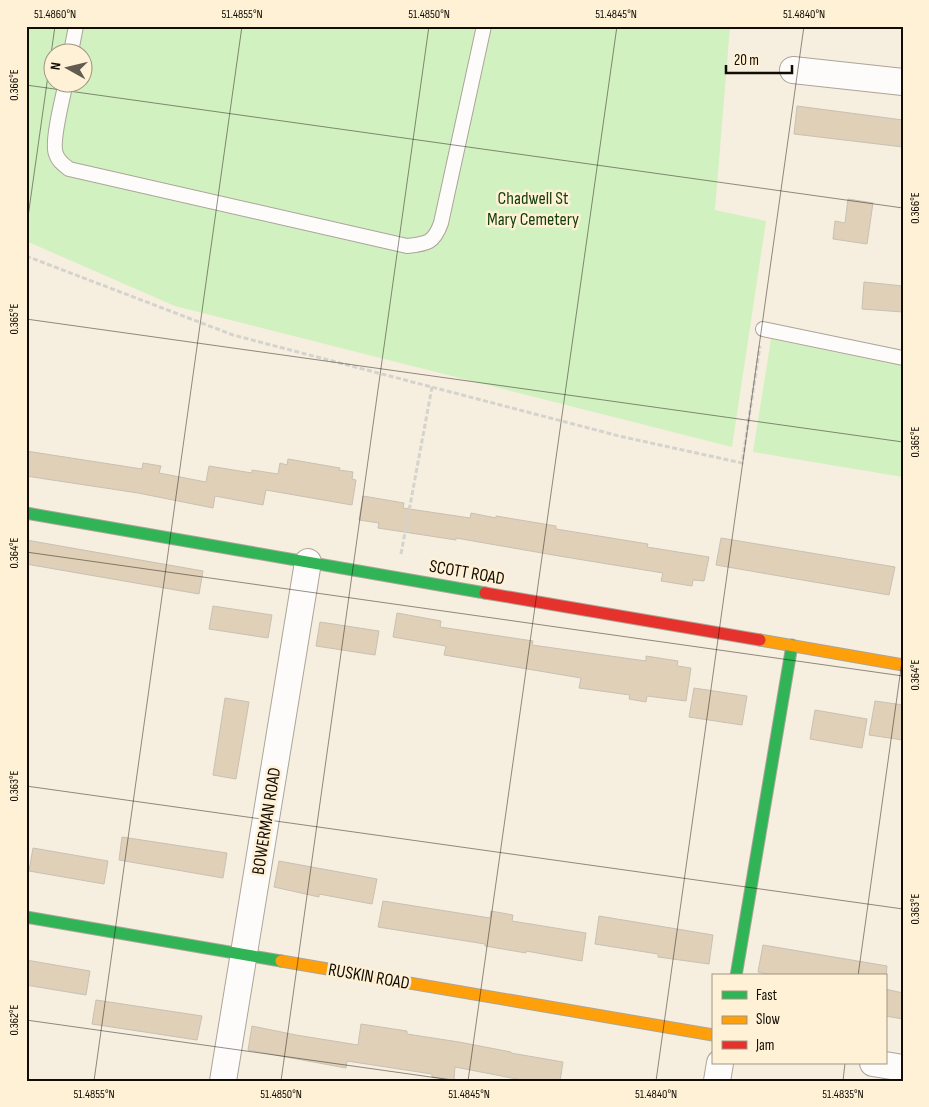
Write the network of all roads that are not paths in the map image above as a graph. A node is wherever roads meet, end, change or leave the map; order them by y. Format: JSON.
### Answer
{"nodes":[{"id":1,"x":76,"y":26,"type":"edge"},
{"id":2,"x":484,"y":26,"type":"edge"},
{"id":3,"x":73,"y":42,"type":"edge"},
{"id":4,"x":793,"y":70,"type":"dead end"},
{"id":5,"x":903,"y":82,"type":"edge"},
{"id":6,"x":64,"y":92,"type":"edge"},
{"id":7,"x":763,"y":330,"type":"road end"},
{"id":8,"x":903,"y":358,"type":"edge"},
{"id":9,"x":26,"y":513,"type":"edge"},
{"id":10,"x":308,"y":562,"type":"junction"},
{"id":11,"x":792,"y":645,"type":"junction"},
{"id":12,"x":903,"y":664,"type":"edge"},
{"id":13,"x":26,"y":916,"type":"edge"},
{"id":14,"x":244,"y":954,"type":"junction"},
{"id":15,"x":736,"y":974,"type":"edge"},
{"id":16,"x":712,"y":1036,"type":"edge"},
{"id":17,"x":720,"y":1064,"type":"edge"},
{"id":18,"x":879,"y":1064,"type":"edge"},
{"id":19,"x":903,"y":1068,"type":"edge"},
{"id":20,"x":222,"y":1081,"type":"edge"},
{"id":21,"x":717,"y":1081,"type":"edge"}],
"edges":[{"from":1,"to":3,"type":"lane"},
{"from":2,"to":6,"type":"lane"},
{"from":4,"to":5,"type":"street"},
{"from":7,"to":8,"type":"lane"},
{"from":9,"to":10,"type":"street","name":"SCOTT ROAD"},
{"from":10,"to":11,"type":"street","name":"SCOTT ROAD"},
{"from":10,"to":14,"type":"street","name":"BOWERMAN ROAD"},
{"from":11,"to":12,"type":"street","name":"SCOTT ROAD"},
{"from":11,"to":15,"type":"street"},
{"from":13,"to":14,"type":"street","name":"RUSKIN ROAD"},
{"from":14,"to":16,"type":"street","name":"RUSKIN ROAD"},
{"from":14,"to":20,"type":"street","name":"BOWERMAN ROAD"},
{"from":17,"to":21,"type":"street"},
{"from":18,"to":19,"type":"street"}]}
